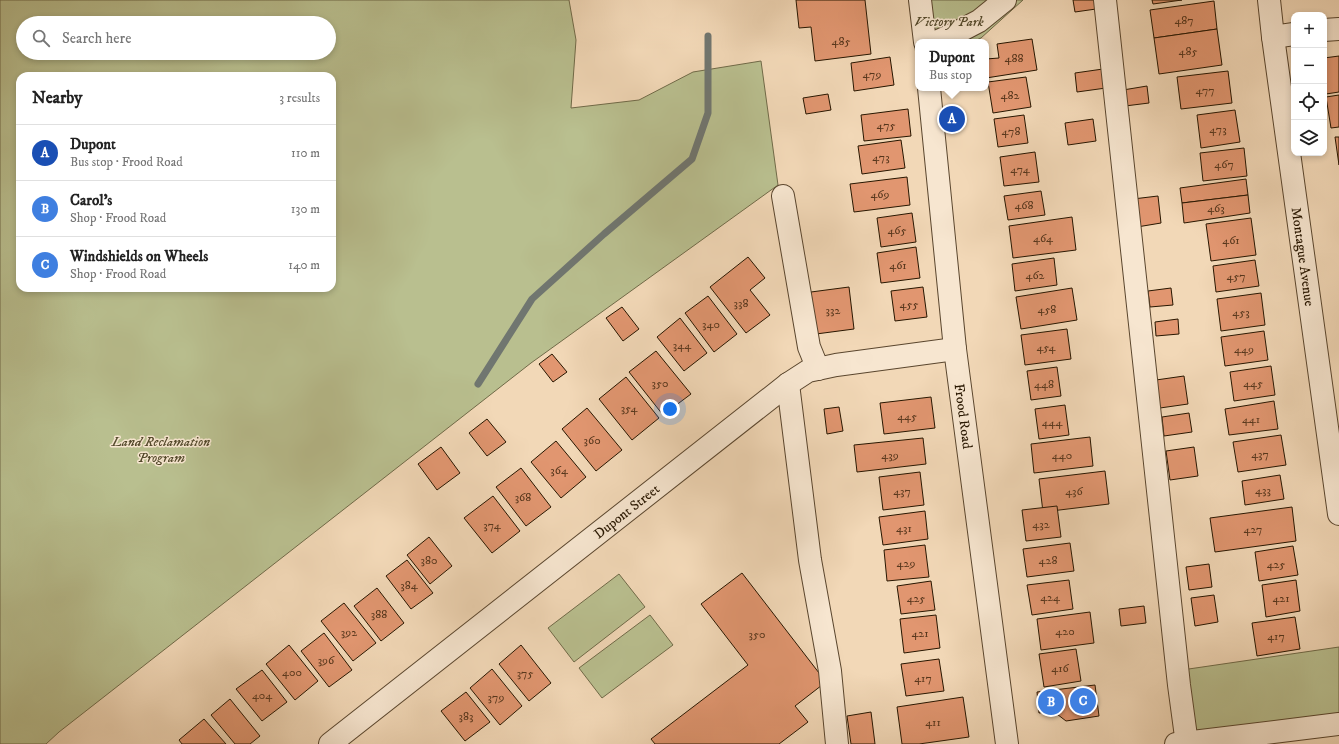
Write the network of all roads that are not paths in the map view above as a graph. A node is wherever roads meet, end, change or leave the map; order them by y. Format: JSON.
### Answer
{"nodes":[{"id":1,"x":920,"y":0,"type":"edge"},
{"id":2,"x":1005,"y":0,"type":"edge"},
{"id":3,"x":1105,"y":0,"type":"edge"},
{"id":4,"x":1269,"y":0,"type":"edge"},
{"id":5,"x":1339,"y":28,"type":"edge"},
{"id":6,"x":1327,"y":30,"type":"edge"},
{"id":7,"x":1291,"y":34,"type":"edge"},
{"id":8,"x":1273,"y":37,"type":"junction"},
{"id":9,"x":925,"y":39,"type":"edge"},
{"id":10,"x":943,"y":39,"type":"edge"},
{"id":11,"x":930,"y":91,"type":"edge"},
{"id":12,"x":783,"y":196,"type":"dead end"},
{"id":13,"x":955,"y":349,"type":"junction"},
{"id":14,"x":818,"y":369,"type":"junction"},
{"id":15,"x":788,"y":384,"type":"junction"},
{"id":16,"x":1339,"y":514,"type":"edge"},
{"id":17,"x":1339,"y":724,"type":"edge"},
{"id":18,"x":330,"y":744,"type":"edge"},
{"id":19,"x":837,"y":744,"type":"edge"},
{"id":20,"x":1007,"y":744,"type":"edge"},
{"id":21,"x":1183,"y":744,"type":"edge"}],
"edges":[{"from":1,"to":9,"type":"street"},
{"from":2,"to":10,"type":"street"},
{"from":3,"to":21,"type":"street"},
{"from":4,"to":8,"type":"street","name":"Montague Avenue"},
{"from":5,"to":6,"type":"street"},
{"from":7,"to":8,"type":"street"},
{"from":8,"to":16,"type":"street","name":"Montague Avenue"},
{"from":11,"to":13,"type":"street","name":"Frood Road"},
{"from":12,"to":14,"type":"street"},
{"from":13,"to":14,"type":"street","name":"Dupont Street"},
{"from":13,"to":20,"type":"street","name":"Frood Road"},
{"from":14,"to":15,"type":"street","name":"Dupont Street"},
{"from":15,"to":18,"type":"street","name":"Dupont Street"},
{"from":15,"to":19,"type":"street"},
{"from":17,"to":21,"type":"street"}]}
